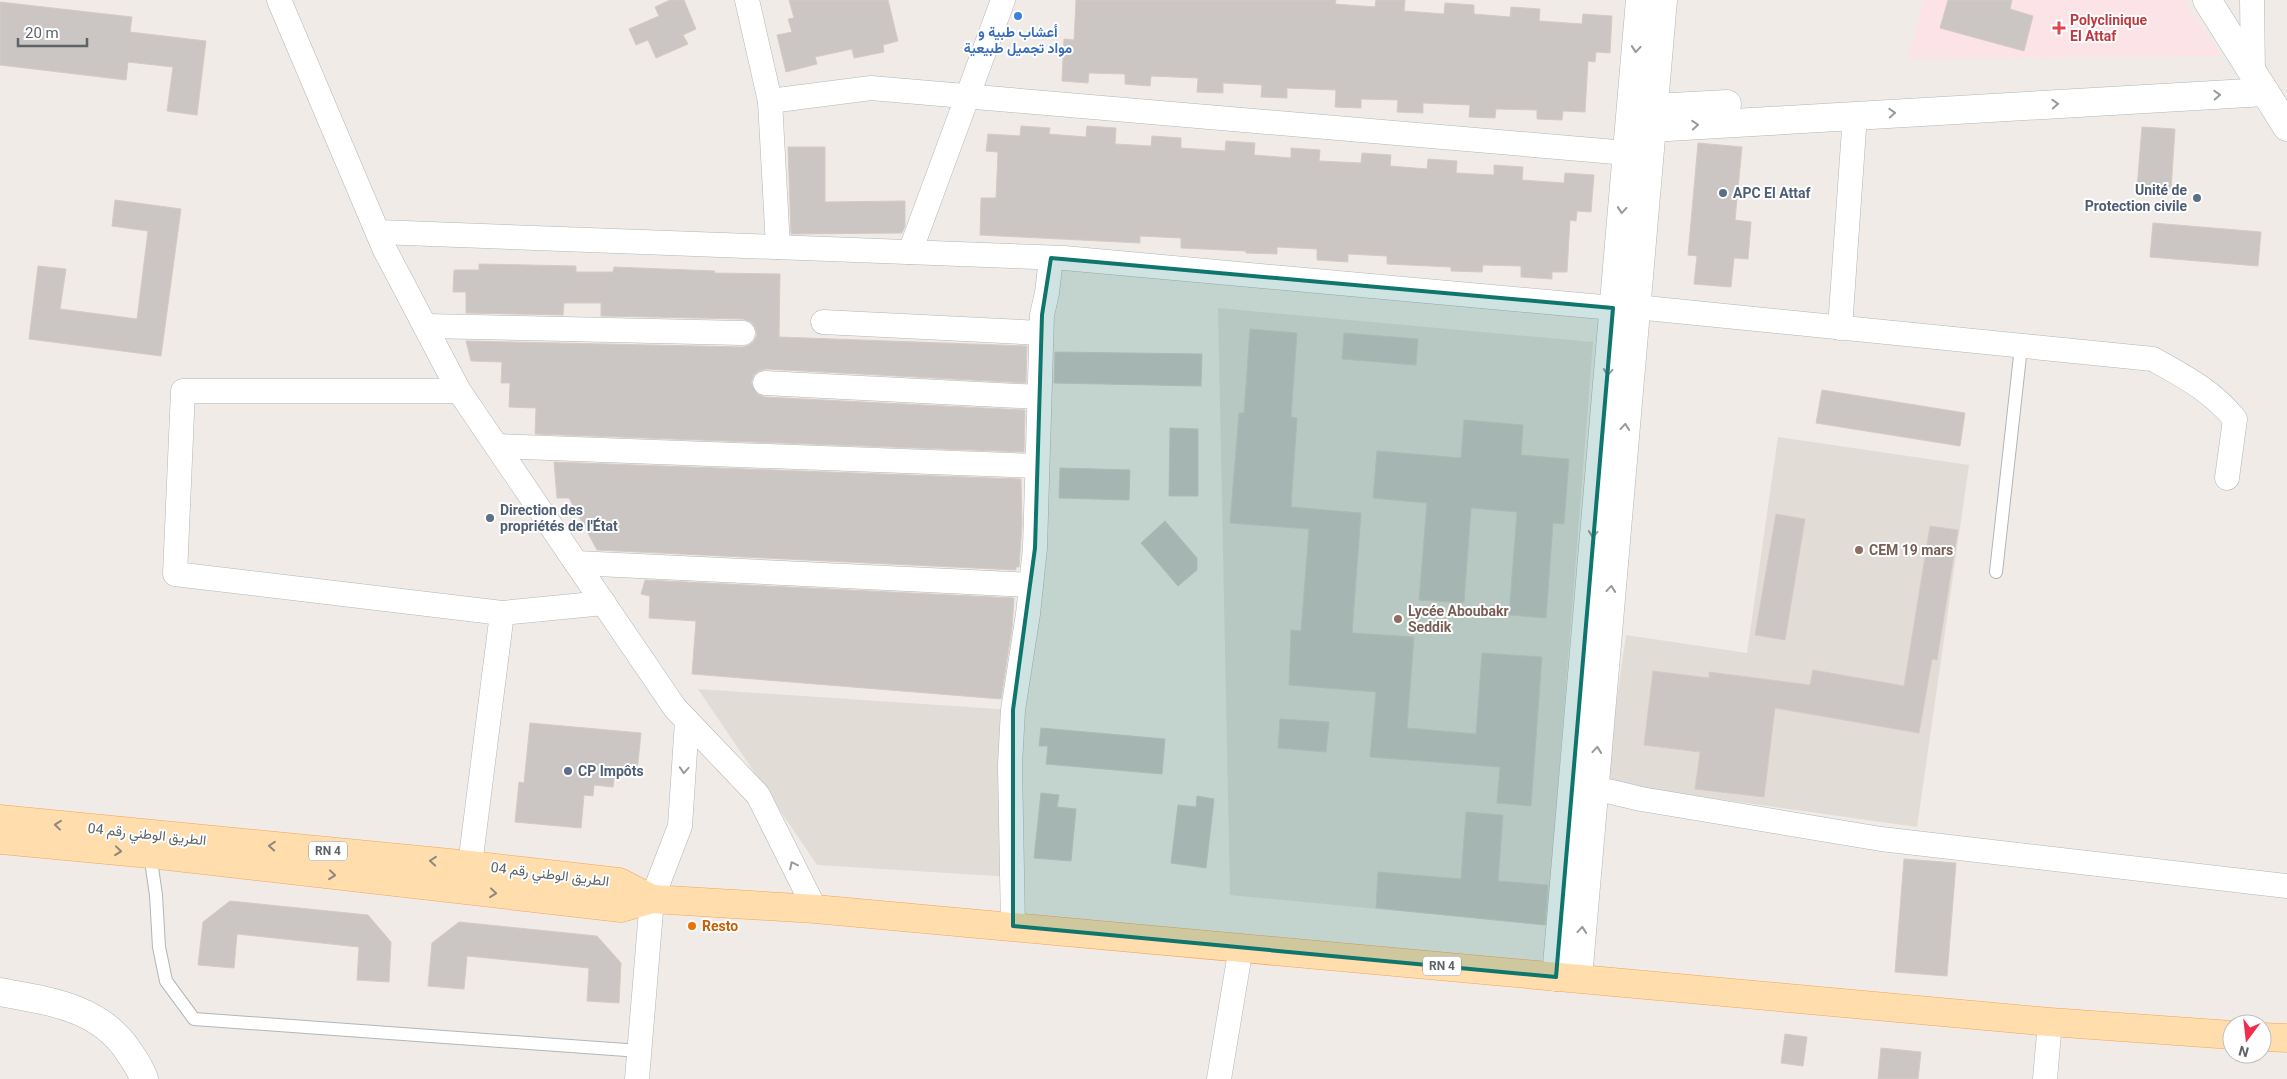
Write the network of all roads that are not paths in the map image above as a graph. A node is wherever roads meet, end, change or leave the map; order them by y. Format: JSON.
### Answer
{"nodes":[{"id":1,"x":278,"y":0,"type":"edge"},
{"id":2,"x":747,"y":0,"type":"edge"},
{"id":3,"x":1003,"y":0,"type":"edge"},
{"id":4,"x":1640,"y":0,"type":"edge"},
{"id":5,"x":1663,"y":0,"type":"edge"},
{"id":6,"x":2207,"y":0,"type":"edge"},
{"id":7,"x":2252,"y":0,"type":"edge"},
{"id":8,"x":2259,"y":83,"type":"junction"},
{"id":9,"x":967,"y":97,"type":"junction"},
{"id":10,"x":770,"y":101,"type":"junction"},
{"id":11,"x":1854,"y":115,"type":"junction"},
{"id":12,"x":1638,"y":126,"type":"junction"},
{"id":13,"x":2287,"y":127,"type":"edge"},
{"id":14,"x":378,"y":232,"type":"junction"},
{"id":15,"x":778,"y":248,"type":"junction"},
{"id":16,"x":910,"y":252,"type":"junction"},
{"id":17,"x":1051,"y":258,"type":"junction"},
{"id":18,"x":1625,"y":307,"type":"junction"},
{"id":19,"x":823,"y":322,"type":"dead end"},
{"id":20,"x":425,"y":326,"type":"junction"},
{"id":21,"x":1840,"y":328,"type":"junction"},
{"id":22,"x":743,"y":333,"type":"dead end"},
{"id":23,"x":1041,"y":333,"type":"junction"},
{"id":24,"x":2021,"y":347,"type":"junction"},
{"id":25,"x":765,"y":383,"type":"dead end"},
{"id":26,"x":459,"y":391,"type":"junction"},
{"id":27,"x":1039,"y":397,"type":"junction"},
{"id":28,"x":497,"y":446,"type":"junction"},
{"id":29,"x":1037,"y":466,"type":"junction"},
{"id":30,"x":2227,"y":478,"type":"dead end"},
{"id":31,"x":576,"y":563,"type":"junction"},
{"id":32,"x":1996,"y":572,"type":"dead end"},
{"id":33,"x":1031,"y":585,"type":"junction"},
{"id":34,"x":604,"y":603,"type":"junction"},
{"id":35,"x":502,"y":613,"type":"junction"},
{"id":36,"x":687,"y":721,"type":"junction"},
{"id":37,"x":1582,"y":785,"type":"junction"},
{"id":38,"x":0,"y":819,"type":"edge"},
{"id":39,"x":0,"y":840,"type":"edge"},
{"id":40,"x":150,"y":854,"type":"junction"},
{"id":41,"x":470,"y":865,"type":"junction"},
{"id":42,"x":2287,"y":886,"type":"edge"},
{"id":43,"x":652,"y":899,"type":"junction"},
{"id":44,"x":815,"y":909,"type":"junction"},
{"id":45,"x":1013,"y":926,"type":"junction"},
{"id":46,"x":1241,"y":947,"type":"junction"},
{"id":47,"x":1567,"y":978,"type":"junction"},
{"id":48,"x":0,"y":992,"type":"edge"},
{"id":49,"x":2050,"y":1022,"type":"junction"},
{"id":50,"x":2222,"y":1033,"type":"edge"},
{"id":51,"x":2272,"y":1037,"type":"edge"},
{"id":52,"x":2287,"y":1038,"type":"edge"},
{"id":53,"x":640,"y":1051,"type":"junction"},
{"id":54,"x":144,"y":1079,"type":"edge"},
{"id":55,"x":637,"y":1079,"type":"edge"},
{"id":56,"x":1218,"y":1079,"type":"edge"},
{"id":57,"x":2045,"y":1079,"type":"edge"}],
"edges":[{"from":1,"to":14,"type":"street"},
{"from":2,"to":10,"type":"street"},
{"from":3,"to":9,"type":"street"},
{"from":4,"to":12,"type":"street","one_way":true},
{"from":5,"to":12,"type":"street"},
{"from":6,"to":8,"type":"street"},
{"from":7,"to":8,"type":"street"},
{"from":11,"to":8,"type":"street","one_way":true},
{"from":8,"to":12,"type":"street"},
{"from":8,"to":13,"type":"street"},
{"from":9,"to":10,"type":"street"},
{"from":9,"to":12,"type":"street"},
{"from":9,"to":16,"type":"street"},
{"from":10,"to":15,"type":"street"},
{"from":12,"to":11,"type":"street","one_way":true},
{"from":11,"to":21,"type":"street"},
{"from":12,"to":18,"type":"street"},
{"from":14,"to":15,"type":"street"},
{"from":14,"to":20,"type":"street"},
{"from":15,"to":16,"type":"street"},
{"from":16,"to":17,"type":"street"},
{"from":17,"to":18,"type":"street"},
{"from":17,"to":23,"type":"street"},
{"from":18,"to":21,"type":"street"},
{"from":18,"to":37,"type":"street"},
{"from":19,"to":23,"type":"street"},
{"from":20,"to":22,"type":"street"},
{"from":20,"to":26,"type":"street"},
{"from":21,"to":24,"type":"street"},
{"from":23,"to":27,"type":"street"},
{"from":24,"to":30,"type":"street"},
{"from":24,"to":32,"type":"lane"},
{"from":25,"to":27,"type":"street"},
{"from":26,"to":28,"type":"street"},
{"from":26,"to":35,"type":"street"},
{"from":27,"to":29,"type":"street"},
{"from":28,"to":29,"type":"street"},
{"from":28,"to":31,"type":"street"},
{"from":29,"to":33,"type":"street"},
{"from":31,"to":33,"type":"street"},
{"from":31,"to":34,"type":"street"},
{"from":33,"to":45,"type":"street"},
{"from":34,"to":35,"type":"street"},
{"from":34,"to":36,"type":"street"},
{"from":35,"to":41,"type":"street"},
{"from":36,"to":43,"type":"street","one_way":true},
{"from":44,"to":36,"type":"street","one_way":true},
{"from":37,"to":42,"type":"street"},
{"from":37,"to":47,"type":"street"},
{"from":41,"to":38,"type":"main road","name":"الطريق الوطني رقم 04","number":"RN 4","one_way":true},
{"from":39,"to":40,"type":"main road","name":"الطريق الوطني رقم 04","number":"RN 4","one_way":true},
{"from":40,"to":43,"type":"main road","name":"الطريق الوطني رقم 04","number":"RN 4","one_way":true},
{"from":40,"to":53,"type":"lane"},
{"from":41,"to":43,"type":"main road","name":"الطريق الوطني رقم 04","number":"RN 4"},
{"from":43,"to":44,"type":"main road","number":"RN 4"},
{"from":43,"to":53,"type":"street"},
{"from":44,"to":45,"type":"main road","number":"RN 4"},
{"from":45,"to":46,"type":"main road","number":"RN 4"},
{"from":46,"to":47,"type":"main road","number":"RN 4"},
{"from":46,"to":56,"type":"street"},
{"from":47,"to":49,"type":"main road","number":"RN 4"},
{"from":48,"to":54,"type":"street"},
{"from":49,"to":50,"type":"main road","number":"RN 4"},
{"from":49,"to":57,"type":"street"},
{"from":51,"to":52,"type":"main road"},
{"from":53,"to":55,"type":"street"}]}
